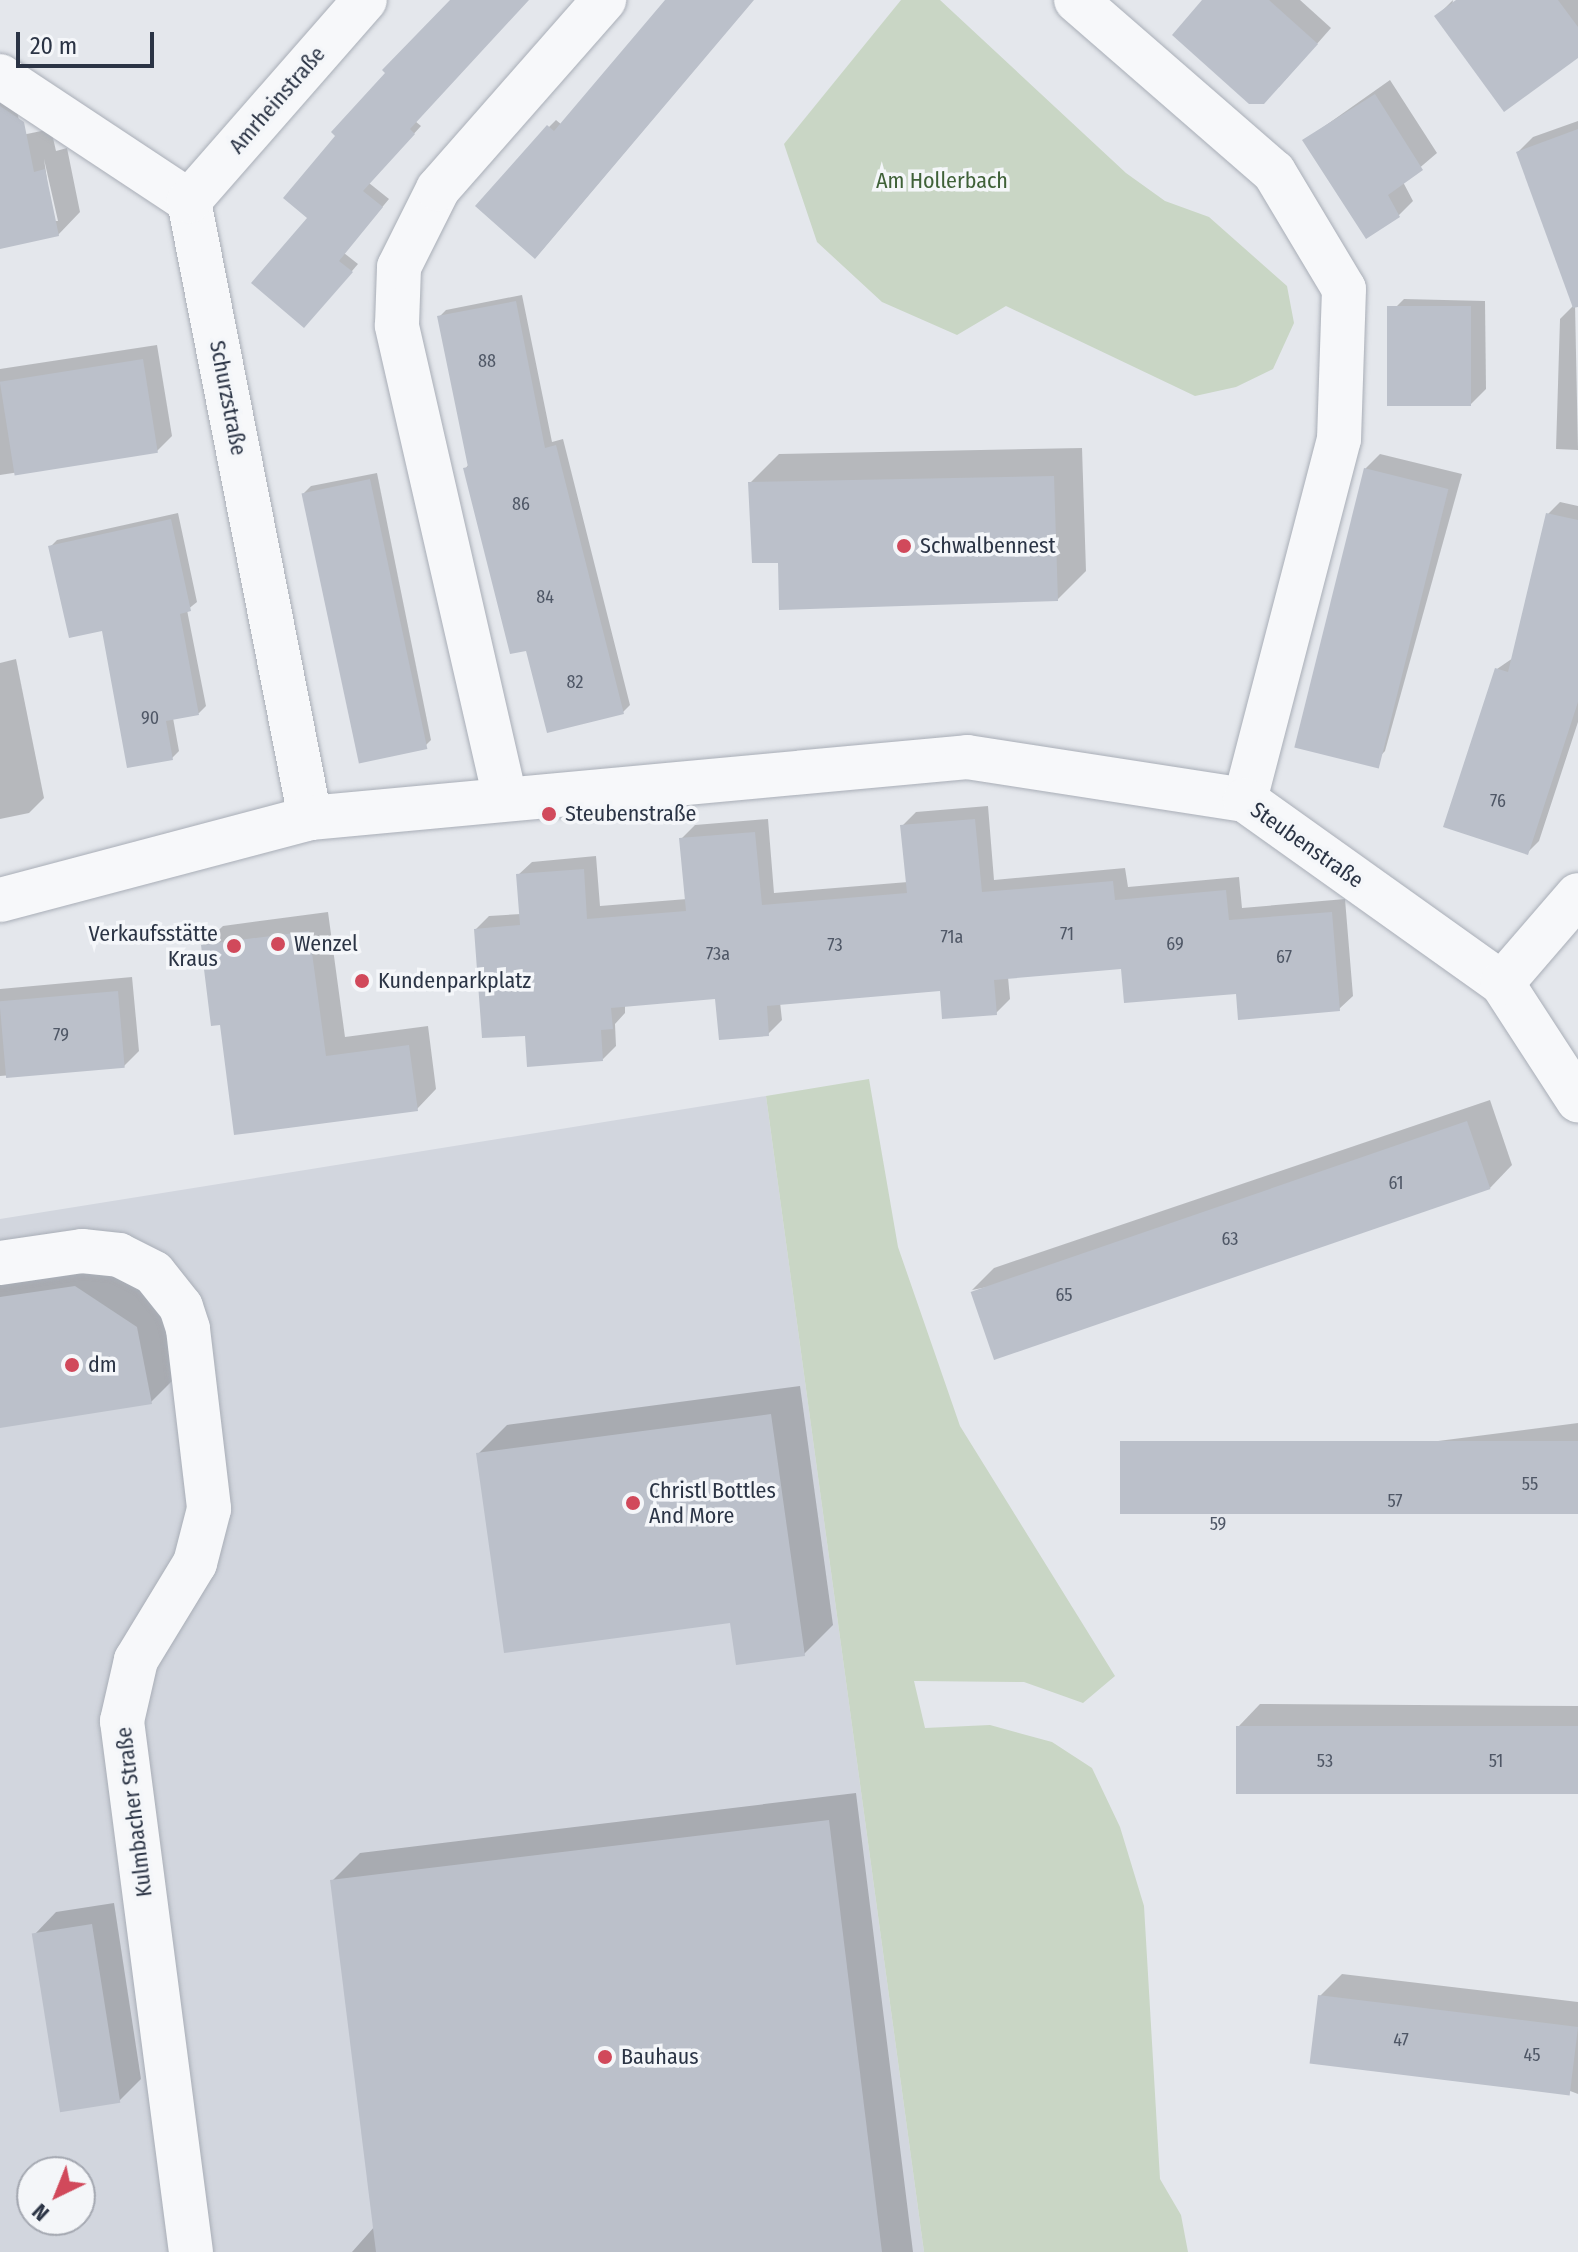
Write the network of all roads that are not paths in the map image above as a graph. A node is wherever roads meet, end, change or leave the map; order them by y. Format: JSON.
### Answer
{"nodes":[{"id":1,"x":365,"y":0,"type":"edge"},
{"id":2,"x":604,"y":0,"type":"edge"},
{"id":3,"x":1076,"y":0,"type":"edge"},
{"id":4,"x":0,"y":76,"type":"edge"},
{"id":5,"x":189,"y":201,"type":"junction"},
{"id":6,"x":505,"y":798,"type":"junction"},
{"id":7,"x":1245,"y":800,"type":"junction"},
{"id":8,"x":310,"y":818,"type":"junction"},
{"id":9,"x":1578,"y":895,"type":"edge"},
{"id":10,"x":0,"y":900,"type":"edge"},
{"id":11,"x":1502,"y":983,"type":"junction"},
{"id":12,"x":1578,"y":1100,"type":"edge"},
{"id":13,"x":0,"y":1263,"type":"edge"},
{"id":14,"x":191,"y":2252,"type":"edge"}],
"edges":[{"from":1,"to":5,"type":"street","name":"Amrheinstraße"},
{"from":2,"to":6,"type":"street"},
{"from":3,"to":7,"type":"street"},
{"from":4,"to":5,"type":"street"},
{"from":5,"to":8,"type":"street","name":"Schurzstraße"},
{"from":6,"to":7,"type":"street","name":"Steubenstraße"},
{"from":6,"to":8,"type":"street","name":"Steubenstraße"},
{"from":7,"to":11,"type":"street","name":"Steubenstraße"},
{"from":8,"to":10,"type":"street","name":"Steubenstraße"},
{"from":9,"to":11,"type":"street"},
{"from":11,"to":12,"type":"street","name":"Steubenstraße"},
{"from":13,"to":14,"type":"street","name":"Kulmbacher Straße"}]}
